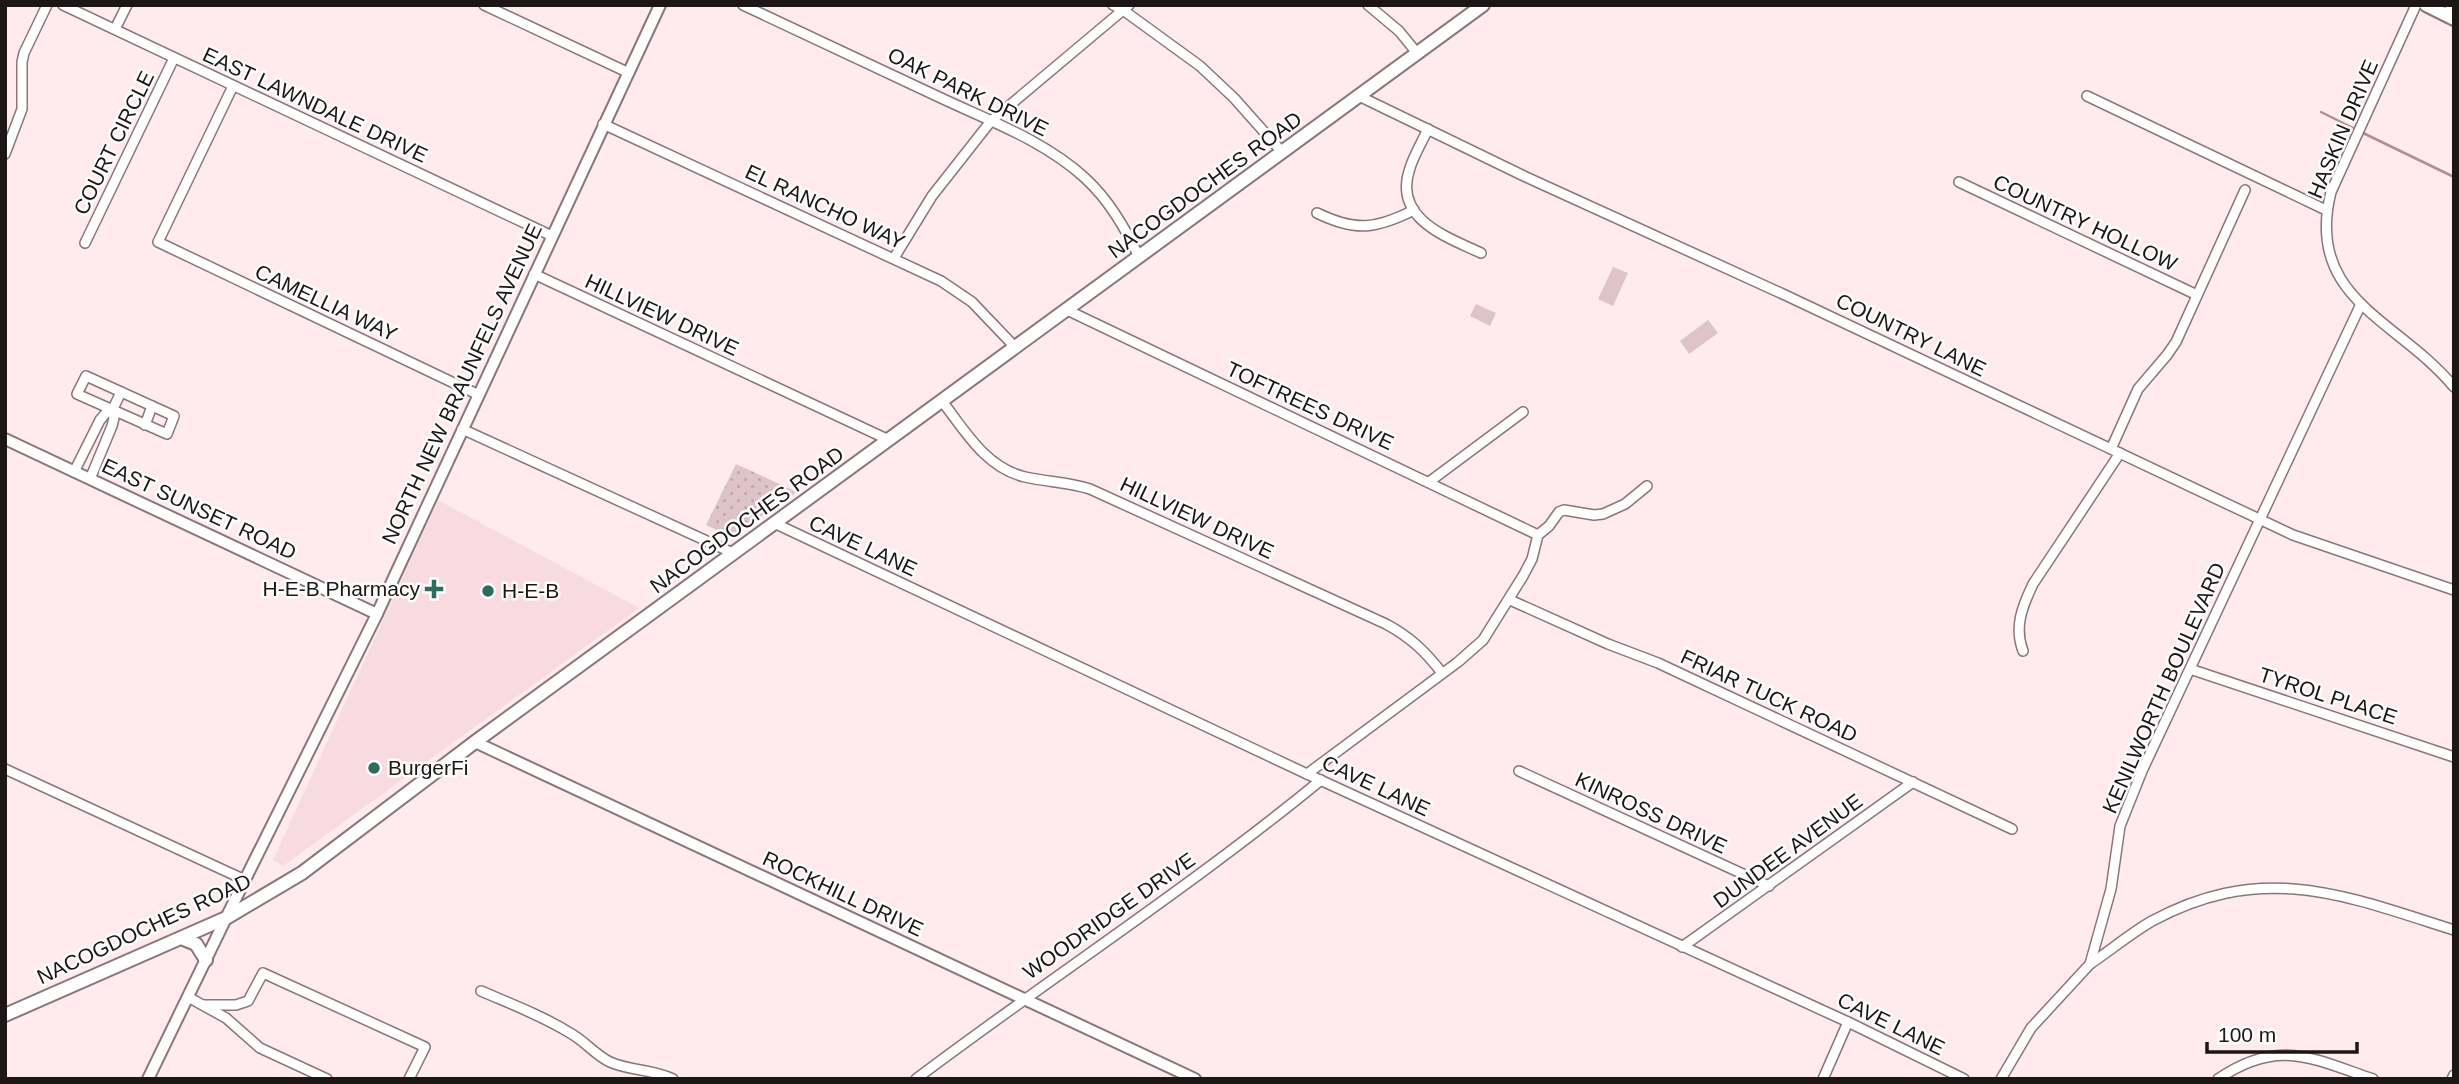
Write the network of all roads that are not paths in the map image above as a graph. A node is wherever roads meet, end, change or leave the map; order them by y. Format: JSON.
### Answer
{"nodes":[{"id":1,"x":47,"y":5,"type":"edge"},
{"id":2,"x":63,"y":5,"type":"edge"},
{"id":3,"x":127,"y":5,"type":"edge"},
{"id":4,"x":484,"y":5,"type":"edge"},
{"id":5,"x":660,"y":5,"type":"edge"},
{"id":6,"x":743,"y":5,"type":"edge"},
{"id":7,"x":1113,"y":5,"type":"edge"},
{"id":8,"x":1368,"y":5,"type":"edge"},
{"id":9,"x":1483,"y":5,"type":"edge"},
{"id":10,"x":2417,"y":5,"type":"edge"},
{"id":11,"x":2426,"y":5,"type":"edge"},
{"id":12,"x":1126,"y":8,"type":"edge"},
{"id":13,"x":2454,"y":19,"type":"edge"},
{"id":14,"x":115,"y":29,"type":"junction"},
{"id":15,"x":1417,"y":53,"type":"junction"},
{"id":16,"x":174,"y":58,"type":"junction"},
{"id":17,"x":627,"y":72,"type":"junction"},
{"id":18,"x":233,"y":86,"type":"junction"},
{"id":19,"x":1359,"y":96,"type":"junction"},
{"id":20,"x":2087,"y":96,"type":"dead end"},
{"id":21,"x":991,"y":121,"type":"junction"},
{"id":22,"x":603,"y":124,"type":"junction"},
{"id":23,"x":1428,"y":129,"type":"junction"},
{"id":24,"x":1282,"y":152,"type":"junction"},
{"id":25,"x":5,"y":154,"type":"edge"},
{"id":26,"x":1959,"y":182,"type":"dead end"},
{"id":27,"x":2245,"y":190,"type":"dead end"},
{"id":28,"x":1414,"y":210,"type":"junction"},
{"id":29,"x":2326,"y":210,"type":"junction"},
{"id":30,"x":1317,"y":213,"type":"dead end"},
{"id":31,"x":552,"y":236,"type":"junction"},
{"id":32,"x":85,"y":243,"type":"dead end"},
{"id":33,"x":1481,"y":253,"type":"dead end"},
{"id":34,"x":1139,"y":257,"type":"junction"},
{"id":35,"x":894,"y":258,"type":"junction"},
{"id":36,"x":534,"y":274,"type":"junction"},
{"id":37,"x":2197,"y":295,"type":"junction"},
{"id":38,"x":2361,"y":304,"type":"junction"},
{"id":39,"x":1067,"y":310,"type":"junction"},
{"id":40,"x":1015,"y":347,"type":"junction"},
{"id":41,"x":2454,"y":387,"type":"edge"},
{"id":42,"x":121,"y":392,"type":"junction"},
{"id":43,"x":479,"y":395,"type":"junction"},
{"id":44,"x":942,"y":401,"type":"junction"},
{"id":45,"x":152,"y":406,"type":"junction"},
{"id":46,"x":112,"y":411,"type":"junction"},
{"id":47,"x":1524,"y":412,"type":"dead end"},
{"id":48,"x":145,"y":425,"type":"junction"},
{"id":49,"x":462,"y":429,"type":"junction"},
{"id":50,"x":93,"y":434,"type":"junction"},
{"id":51,"x":5,"y":439,"type":"edge"},
{"id":52,"x":889,"y":440,"type":"junction"},
{"id":53,"x":106,"y":441,"type":"junction"},
{"id":54,"x":2115,"y":451,"type":"junction"},
{"id":55,"x":74,"y":472,"type":"junction"},
{"id":56,"x":90,"y":479,"type":"junction"},
{"id":57,"x":1429,"y":482,"type":"junction"},
{"id":58,"x":1647,"y":486,"type":"dead end"},
{"id":59,"x":2260,"y":519,"type":"junction"},
{"id":60,"x":774,"y":523,"type":"junction"},
{"id":61,"x":1538,"y":535,"type":"junction"},
{"id":62,"x":733,"y":553,"type":"junction"},
{"id":63,"x":2454,"y":590,"type":"edge"},
{"id":64,"x":1510,"y":600,"type":"junction"},
{"id":65,"x":377,"y":614,"type":"junction"},
{"id":66,"x":2023,"y":651,"type":"dead end"},
{"id":67,"x":2190,"y":669,"type":"junction"},
{"id":68,"x":1442,"y":673,"type":"junction"},
{"id":69,"x":475,"y":742,"type":"junction"},
{"id":70,"x":2454,"y":757,"type":"edge"},
{"id":71,"x":5,"y":769,"type":"edge"},
{"id":72,"x":1519,"y":771,"type":"dead end"},
{"id":73,"x":1307,"y":774,"type":"junction"},
{"id":74,"x":1321,"y":780,"type":"junction"},
{"id":75,"x":1913,"y":782,"type":"junction"},
{"id":76,"x":2012,"y":829,"type":"dead end"},
{"id":77,"x":244,"y":880,"type":"junction"},
{"id":78,"x":1769,"y":886,"type":"junction"},
{"id":79,"x":226,"y":918,"type":"junction"},
{"id":80,"x":2454,"y":930,"type":"edge"},
{"id":81,"x":181,"y":937,"type":"junction"},
{"id":82,"x":1682,"y":947,"type":"junction"},
{"id":83,"x":206,"y":960,"type":"junction"},
{"id":84,"x":2090,"y":964,"type":"junction"},
{"id":85,"x":481,"y":991,"type":"dead end"},
{"id":86,"x":188,"y":997,"type":"junction"},
{"id":87,"x":1022,"y":999,"type":"junction"},
{"id":88,"x":204,"y":1005,"type":"junction"},
{"id":89,"x":5,"y":1015,"type":"edge"},
{"id":90,"x":1848,"y":1023,"type":"junction"},
{"id":91,"x":148,"y":1079,"type":"edge"},
{"id":92,"x":327,"y":1079,"type":"edge"},
{"id":93,"x":409,"y":1079,"type":"edge"},
{"id":94,"x":673,"y":1079,"type":"edge"},
{"id":95,"x":916,"y":1079,"type":"edge"},
{"id":96,"x":1195,"y":1079,"type":"edge"},
{"id":97,"x":1823,"y":1079,"type":"edge"},
{"id":98,"x":1964,"y":1079,"type":"edge"},
{"id":99,"x":2001,"y":1079,"type":"edge"},
{"id":100,"x":2218,"y":1079,"type":"edge"},
{"id":101,"x":2373,"y":1079,"type":"edge"}],
"edges":[{"from":1,"to":25,"type":"street"},
{"from":2,"to":14,"type":"street","name":"EAST LAWNDALE DRIVE"},
{"from":3,"to":14,"type":"street"},
{"from":4,"to":17,"type":"street"},
{"from":5,"to":17,"type":"street","name":"NORTH NEW BRAUNFELS AVENUE"},
{"from":6,"to":21,"type":"street","name":"OAK PARK DRIVE"},
{"from":7,"to":12,"type":"street"},
{"from":8,"to":15,"type":"street"},
{"from":9,"to":15,"type":"main road","name":"NACOGDOCHES ROAD"},
{"from":10,"to":29,"type":"street","name":"HASKIN DRIVE"},
{"from":11,"to":13,"type":"main road"},
{"from":12,"to":21,"type":"street"},
{"from":12,"to":24,"type":"street"},
{"from":14,"to":16,"type":"street","name":"EAST LAWNDALE DRIVE"},
{"from":15,"to":19,"type":"main road","name":"NACOGDOCHES ROAD"},
{"from":16,"to":18,"type":"street","name":"EAST LAWNDALE DRIVE"},
{"from":16,"to":32,"type":"street","name":"COURT CIRCLE"},
{"from":17,"to":22,"type":"street","name":"NORTH NEW BRAUNFELS AVENUE"},
{"from":18,"to":31,"type":"street","name":"EAST LAWNDALE DRIVE"},
{"from":18,"to":43,"type":"street","name":"CAMELLIA WAY"},
{"from":19,"to":23,"type":"street","name":"COUNTRY LANE"},
{"from":19,"to":24,"type":"main road","name":"NACOGDOCHES ROAD"},
{"from":20,"to":29,"type":"street"},
{"from":21,"to":34,"type":"street","name":"OAK PARK DRIVE"},
{"from":21,"to":35,"type":"street"},
{"from":22,"to":31,"type":"street","name":"NORTH NEW BRAUNFELS AVENUE"},
{"from":22,"to":35,"type":"street","name":"EL RANCHO WAY"},
{"from":23,"to":28,"type":"street"},
{"from":23,"to":54,"type":"street","name":"COUNTRY LANE"},
{"from":24,"to":34,"type":"main road","name":"NACOGDOCHES ROAD"},
{"from":26,"to":37,"type":"street","name":"COUNTRY HOLLOW"},
{"from":27,"to":37,"type":"street"},
{"from":28,"to":30,"type":"street"},
{"from":28,"to":33,"type":"street"},
{"from":29,"to":38,"type":"street","name":"HASKIN DRIVE"},
{"from":31,"to":36,"type":"street","name":"NORTH NEW BRAUNFELS AVENUE"},
{"from":34,"to":39,"type":"main road","name":"NACOGDOCHES ROAD"},
{"from":35,"to":40,"type":"street","name":"EL RANCHO WAY"},
{"from":36,"to":43,"type":"street","name":"NORTH NEW BRAUNFELS AVENUE"},
{"from":36,"to":52,"type":"street","name":"HILLVIEW DRIVE"},
{"from":37,"to":54,"type":"street"},
{"from":38,"to":41,"type":"street","name":"HASKIN DRIVE"},
{"from":38,"to":59,"type":"street","name":"KENILWORTH BOULEVARD"},
{"from":39,"to":40,"type":"main road","name":"NACOGDOCHES ROAD"},
{"from":39,"to":57,"type":"street","name":"TOFTREES DRIVE"},
{"from":40,"to":44,"type":"main road","name":"NACOGDOCHES ROAD"},
{"from":42,"to":45,"type":"street"},
{"from":42,"to":46,"type":"street"},
{"from":42,"to":46,"type":"street"},
{"from":43,"to":49,"type":"street","name":"NORTH NEW BRAUNFELS AVENUE"},
{"from":44,"to":52,"type":"main road","name":"NACOGDOCHES ROAD"},
{"from":44,"to":68,"type":"street","name":"HILLVIEW DRIVE"},
{"from":45,"to":48,"type":"street"},
{"from":45,"to":48,"type":"street"},
{"from":46,"to":48,"type":"street"},
{"from":46,"to":50,"type":"street"},
{"from":46,"to":53,"type":"street"},
{"from":47,"to":57,"type":"street"},
{"from":49,"to":62,"type":"street"},
{"from":49,"to":65,"type":"street","name":"NORTH NEW BRAUNFELS AVENUE"},
{"from":50,"to":53,"type":"street"},
{"from":50,"to":55,"type":"street"},
{"from":51,"to":55,"type":"street","name":"EAST SUNSET ROAD"},
{"from":52,"to":60,"type":"main road","name":"NACOGDOCHES ROAD"},
{"from":53,"to":56,"type":"street"},
{"from":54,"to":59,"type":"street","name":"COUNTRY LANE"},
{"from":54,"to":66,"type":"street"},
{"from":55,"to":56,"type":"street","name":"EAST SUNSET ROAD"},
{"from":56,"to":65,"type":"street","name":"EAST SUNSET ROAD"},
{"from":57,"to":61,"type":"street","name":"TOFTREES DRIVE"},
{"from":58,"to":61,"type":"street"},
{"from":59,"to":63,"type":"street","name":"COUNTRY LANE"},
{"from":59,"to":67,"type":"street","name":"KENILWORTH BOULEVARD"},
{"from":60,"to":62,"type":"main road","name":"NACOGDOCHES ROAD"},
{"from":60,"to":73,"type":"street","name":"CAVE LANE"},
{"from":61,"to":64,"type":"street"},
{"from":62,"to":69,"type":"main road","name":"NACOGDOCHES ROAD"},
{"from":64,"to":68,"type":"street"},
{"from":64,"to":75,"type":"street","name":"FRIAR TUCK ROAD"},
{"from":65,"to":77,"type":"street","name":"NORTH NEW BRAUNFELS AVENUE"},
{"from":67,"to":70,"type":"street","name":"TYROL PLACE"},
{"from":67,"to":84,"type":"street","name":"KENILWORTH BOULEVARD"},
{"from":68,"to":73,"type":"street"},
{"from":69,"to":79,"type":"main road","name":"NACOGDOCHES ROAD"},
{"from":69,"to":87,"type":"street","name":"ROCKHILL DRIVE"},
{"from":71,"to":77,"type":"street"},
{"from":72,"to":78,"type":"street","name":"KINROSS DRIVE"},
{"from":73,"to":74,"type":"street","name":"CAVE LANE"},
{"from":74,"to":82,"type":"street","name":"CAVE LANE"},
{"from":74,"to":87,"type":"street","name":"WOODRIDGE DRIVE"},
{"from":75,"to":76,"type":"street","name":"FRIAR TUCK ROAD"},
{"from":75,"to":78,"type":"street","name":"DUNDEE AVENUE"},
{"from":77,"to":79,"type":"street","name":"NORTH NEW BRAUNFELS AVENUE"},
{"from":78,"to":82,"type":"street","name":"DUNDEE AVENUE"},
{"from":79,"to":81,"type":"main road","name":"NACOGDOCHES ROAD"},
{"from":79,"to":83,"type":"street","name":"NORTH NEW BRAUNFELS AVENUE"},
{"from":80,"to":84,"type":"street"},
{"from":81,"to":83,"type":"main road"},
{"from":81,"to":89,"type":"main road","name":"NACOGDOCHES ROAD"},
{"from":82,"to":90,"type":"street","name":"CAVE LANE"},
{"from":83,"to":86,"type":"street","name":"NORTH NEW BRAUNFELS AVENUE"},
{"from":84,"to":99,"type":"street","name":"KENILWORTH BOULEVARD"},
{"from":85,"to":94,"type":"street"},
{"from":86,"to":88,"type":"street"},
{"from":86,"to":91,"type":"street","name":"NORTH NEW BRAUNFELS AVENUE"},
{"from":87,"to":95,"type":"street","name":"WOODRIDGE DRIVE"},
{"from":87,"to":96,"type":"street","name":"ROCKHILL DRIVE"},
{"from":88,"to":92,"type":"street"},
{"from":88,"to":93,"type":"street"},
{"from":90,"to":97,"type":"street"},
{"from":90,"to":98,"type":"street","name":"CAVE LANE"},
{"from":100,"to":101,"type":"street"}]}
